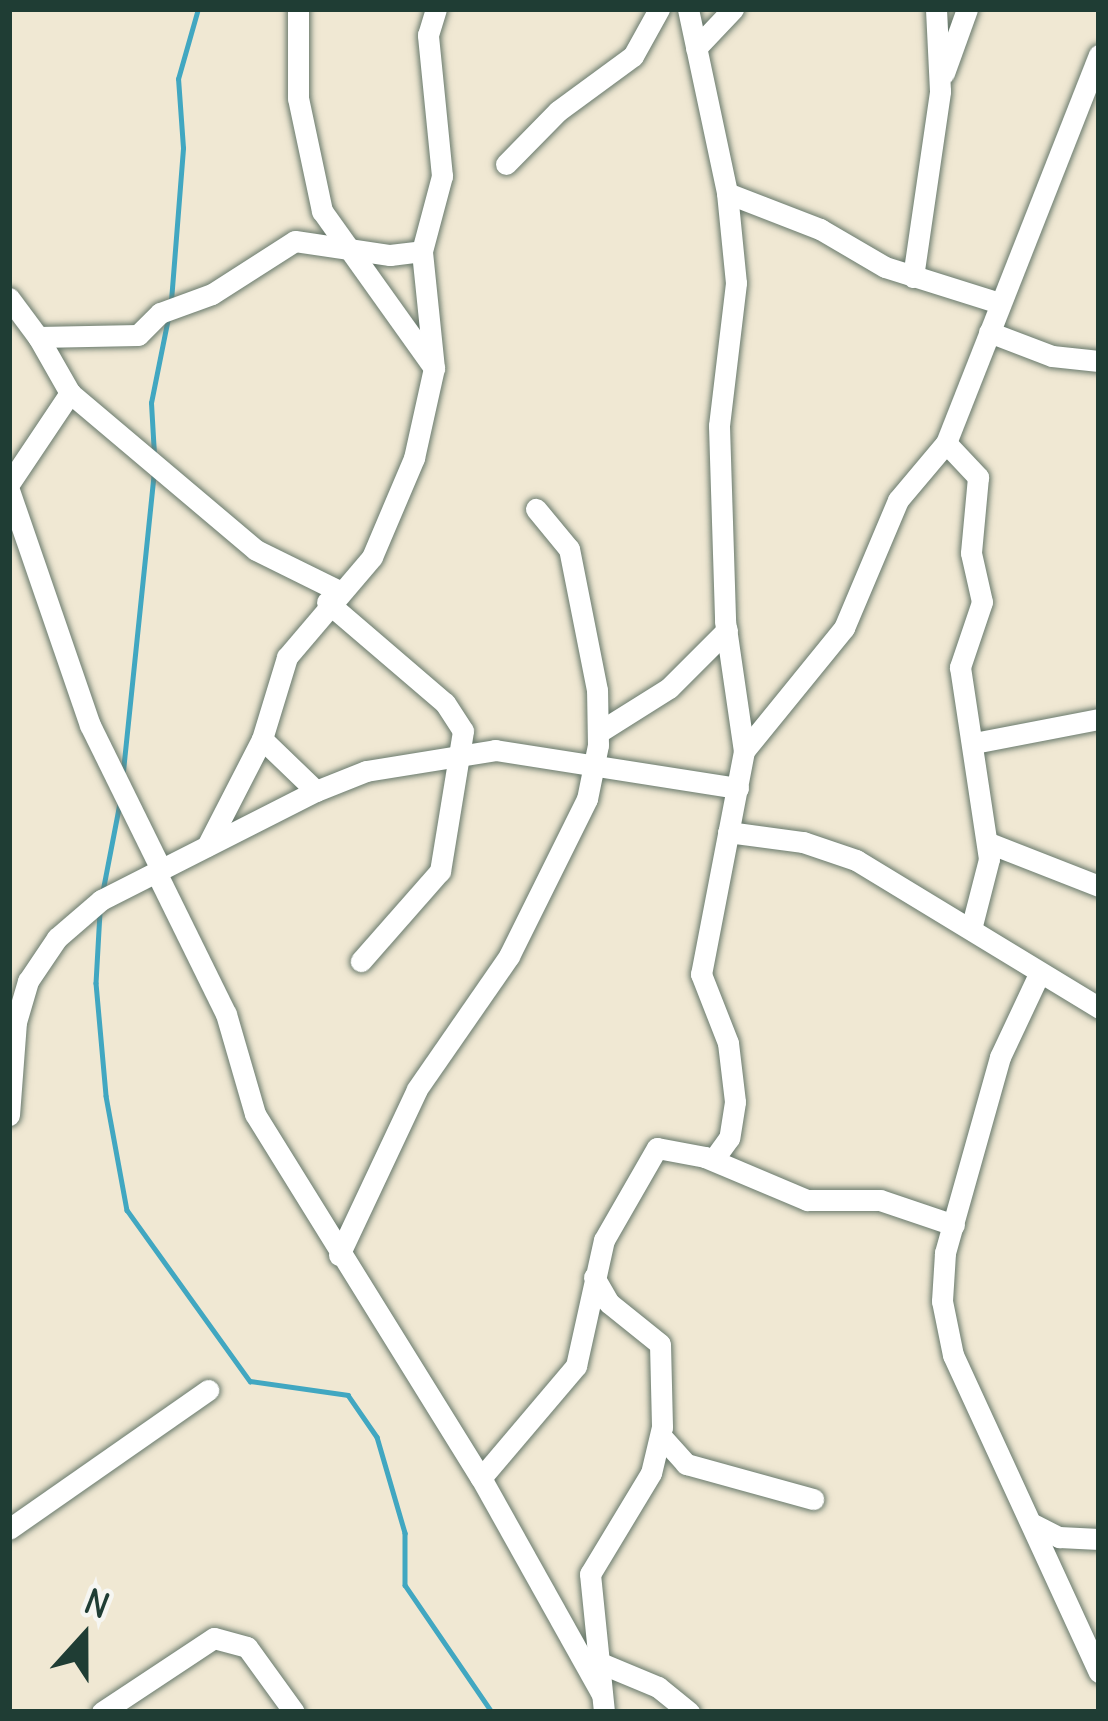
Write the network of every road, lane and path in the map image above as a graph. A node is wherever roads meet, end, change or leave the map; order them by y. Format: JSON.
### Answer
{"nodes":[{"id":1,"x":298,"y":9,"type":"edge"},
{"id":2,"x":659,"y":9,"type":"edge"},
{"id":3,"x":688,"y":9,"type":"edge"},
{"id":4,"x":733,"y":9,"type":"edge"},
{"id":5,"x":936,"y":9,"type":"edge"},
{"id":6,"x":967,"y":9,"type":"edge"},
{"id":7,"x":431,"y":10,"type":"edge"},
{"id":8,"x":696,"y":48,"type":"junction"},
{"id":9,"x":1099,"y":55,"type":"edge"},
{"id":10,"x":941,"y":79,"type":"junction"},
{"id":11,"x":1090,"y":101,"type":"edge"},
{"id":12,"x":506,"y":164,"type":"dead end"},
{"id":13,"x":728,"y":193,"type":"junction"},
{"id":14,"x":346,"y":247,"type":"junction"},
{"id":15,"x":422,"y":251,"type":"junction"},
{"id":16,"x":914,"y":278,"type":"junction"},
{"id":17,"x":9,"y":298,"type":"edge"},
{"id":18,"x":999,"y":303,"type":"junction"},
{"id":19,"x":989,"y":332,"type":"junction"},
{"id":20,"x":38,"y":337,"type":"junction"},
{"id":21,"x":1099,"y":361,"type":"edge"},
{"id":22,"x":434,"y":368,"type":"junction"},
{"id":23,"x":70,"y":393,"type":"junction"},
{"id":24,"x":946,"y":443,"type":"junction"},
{"id":25,"x":9,"y":487,"type":"edge"},
{"id":26,"x":536,"y":509,"type":"dead end"},
{"id":27,"x":332,"y":596,"type":"junction"},
{"id":28,"x":727,"y":630,"type":"junction"},
{"id":29,"x":1099,"y":719,"type":"edge"},
{"id":30,"x":599,"y":732,"type":"junction"},
{"id":31,"x":262,"y":739,"type":"junction"},
{"id":32,"x":974,"y":743,"type":"junction"},
{"id":33,"x":459,"y":751,"type":"junction"},
{"id":34,"x":744,"y":751,"type":"junction"},
{"id":35,"x":595,"y":765,"type":"junction"},
{"id":36,"x":738,"y":788,"type":"junction"},
{"id":37,"x":316,"y":790,"type":"junction"},
{"id":38,"x":728,"y":832,"type":"junction"},
{"id":39,"x":989,"y":843,"type":"junction"},
{"id":40,"x":206,"y":847,"type":"junction"},
{"id":41,"x":159,"y":870,"type":"junction"},
{"id":42,"x":1096,"y":877,"type":"edge"},
{"id":43,"x":972,"y":925,"type":"junction"},
{"id":44,"x":361,"y":961,"type":"dead end"},
{"id":45,"x":1040,"y":974,"type":"junction"},
{"id":46,"x":1099,"y":1008,"type":"edge"},
{"id":47,"x":10,"y":1084,"type":"edge"},
{"id":48,"x":9,"y":1115,"type":"edge"},
{"id":49,"x":712,"y":1160,"type":"junction"},
{"id":50,"x":954,"y":1225,"type":"junction"},
{"id":51,"x":339,"y":1255,"type":"junction"},
{"id":52,"x":595,"y":1276,"type":"junction"},
{"id":53,"x":208,"y":1390,"type":"dead end"},
{"id":54,"x":662,"y":1436,"type":"junction"},
{"id":55,"x":481,"y":1478,"type":"junction"},
{"id":56,"x":813,"y":1499,"type":"dead end"},
{"id":57,"x":1035,"y":1525,"type":"junction"},
{"id":58,"x":9,"y":1529,"type":"edge"},
{"id":59,"x":1099,"y":1539,"type":"edge"},
{"id":60,"x":598,"y":1662,"type":"junction"},
{"id":61,"x":1099,"y":1672,"type":"edge"},
{"id":62,"x":603,"y":1702,"type":"edge"},
{"id":63,"x":102,"y":1712,"type":"edge"},
{"id":64,"x":294,"y":1712,"type":"edge"},
{"id":65,"x":689,"y":1712,"type":"edge"}],
"edges":[{"from":1,"to":14,"type":"street"},
{"from":2,"to":12,"type":"street"},
{"from":3,"to":8,"type":"street"},
{"from":4,"to":8,"type":"street"},
{"from":5,"to":10,"type":"street"},
{"from":6,"to":10,"type":"street"},
{"from":7,"to":15,"type":"street"},
{"from":8,"to":13,"type":"street"},
{"from":9,"to":11,"type":"street"},
{"from":10,"to":16,"type":"street"},
{"from":11,"to":18,"type":"street"},
{"from":13,"to":16,"type":"street"},
{"from":13,"to":28,"type":"street"},
{"from":14,"to":15,"type":"street"},
{"from":14,"to":20,"type":"street"},
{"from":14,"to":22,"type":"street"},
{"from":15,"to":22,"type":"street"},
{"from":16,"to":18,"type":"street"},
{"from":17,"to":20,"type":"street"},
{"from":18,"to":19,"type":"street"},
{"from":19,"to":21,"type":"street"},
{"from":19,"to":24,"type":"street"},
{"from":20,"to":23,"type":"street"},
{"from":22,"to":27,"type":"street"},
{"from":23,"to":25,"type":"street"},
{"from":23,"to":27,"type":"street"},
{"from":24,"to":32,"type":"street"},
{"from":24,"to":34,"type":"street"},
{"from":25,"to":41,"type":"street"},
{"from":26,"to":30,"type":"street"},
{"from":27,"to":31,"type":"street"},
{"from":27,"to":33,"type":"street"},
{"from":28,"to":30,"type":"street"},
{"from":28,"to":34,"type":"street"},
{"from":29,"to":32,"type":"street"},
{"from":30,"to":35,"type":"street"},
{"from":31,"to":37,"type":"street"},
{"from":31,"to":40,"type":"street"},
{"from":32,"to":39,"type":"street"},
{"from":33,"to":35,"type":"street"},
{"from":33,"to":37,"type":"street"},
{"from":33,"to":44,"type":"street"},
{"from":34,"to":36,"type":"street"},
{"from":35,"to":36,"type":"street"},
{"from":35,"to":51,"type":"street"},
{"from":36,"to":38,"type":"street"},
{"from":37,"to":40,"type":"street"},
{"from":38,"to":43,"type":"street"},
{"from":38,"to":49,"type":"street"},
{"from":39,"to":42,"type":"street"},
{"from":39,"to":43,"type":"street"},
{"from":40,"to":41,"type":"street"},
{"from":41,"to":47,"type":"street"},
{"from":41,"to":51,"type":"street"},
{"from":43,"to":45,"type":"street"},
{"from":45,"to":46,"type":"street"},
{"from":45,"to":50,"type":"street"},
{"from":47,"to":48,"type":"street"},
{"from":49,"to":50,"type":"street"},
{"from":49,"to":52,"type":"street"},
{"from":50,"to":57,"type":"street"},
{"from":51,"to":55,"type":"street"},
{"from":52,"to":54,"type":"street"},
{"from":52,"to":55,"type":"street"},
{"from":53,"to":58,"type":"street"},
{"from":54,"to":56,"type":"street"},
{"from":54,"to":60,"type":"street"},
{"from":55,"to":62,"type":"street"},
{"from":57,"to":59,"type":"street"},
{"from":57,"to":61,"type":"street"},
{"from":60,"to":62,"type":"street"},
{"from":60,"to":65,"type":"street"},
{"from":63,"to":64,"type":"street"}]}
